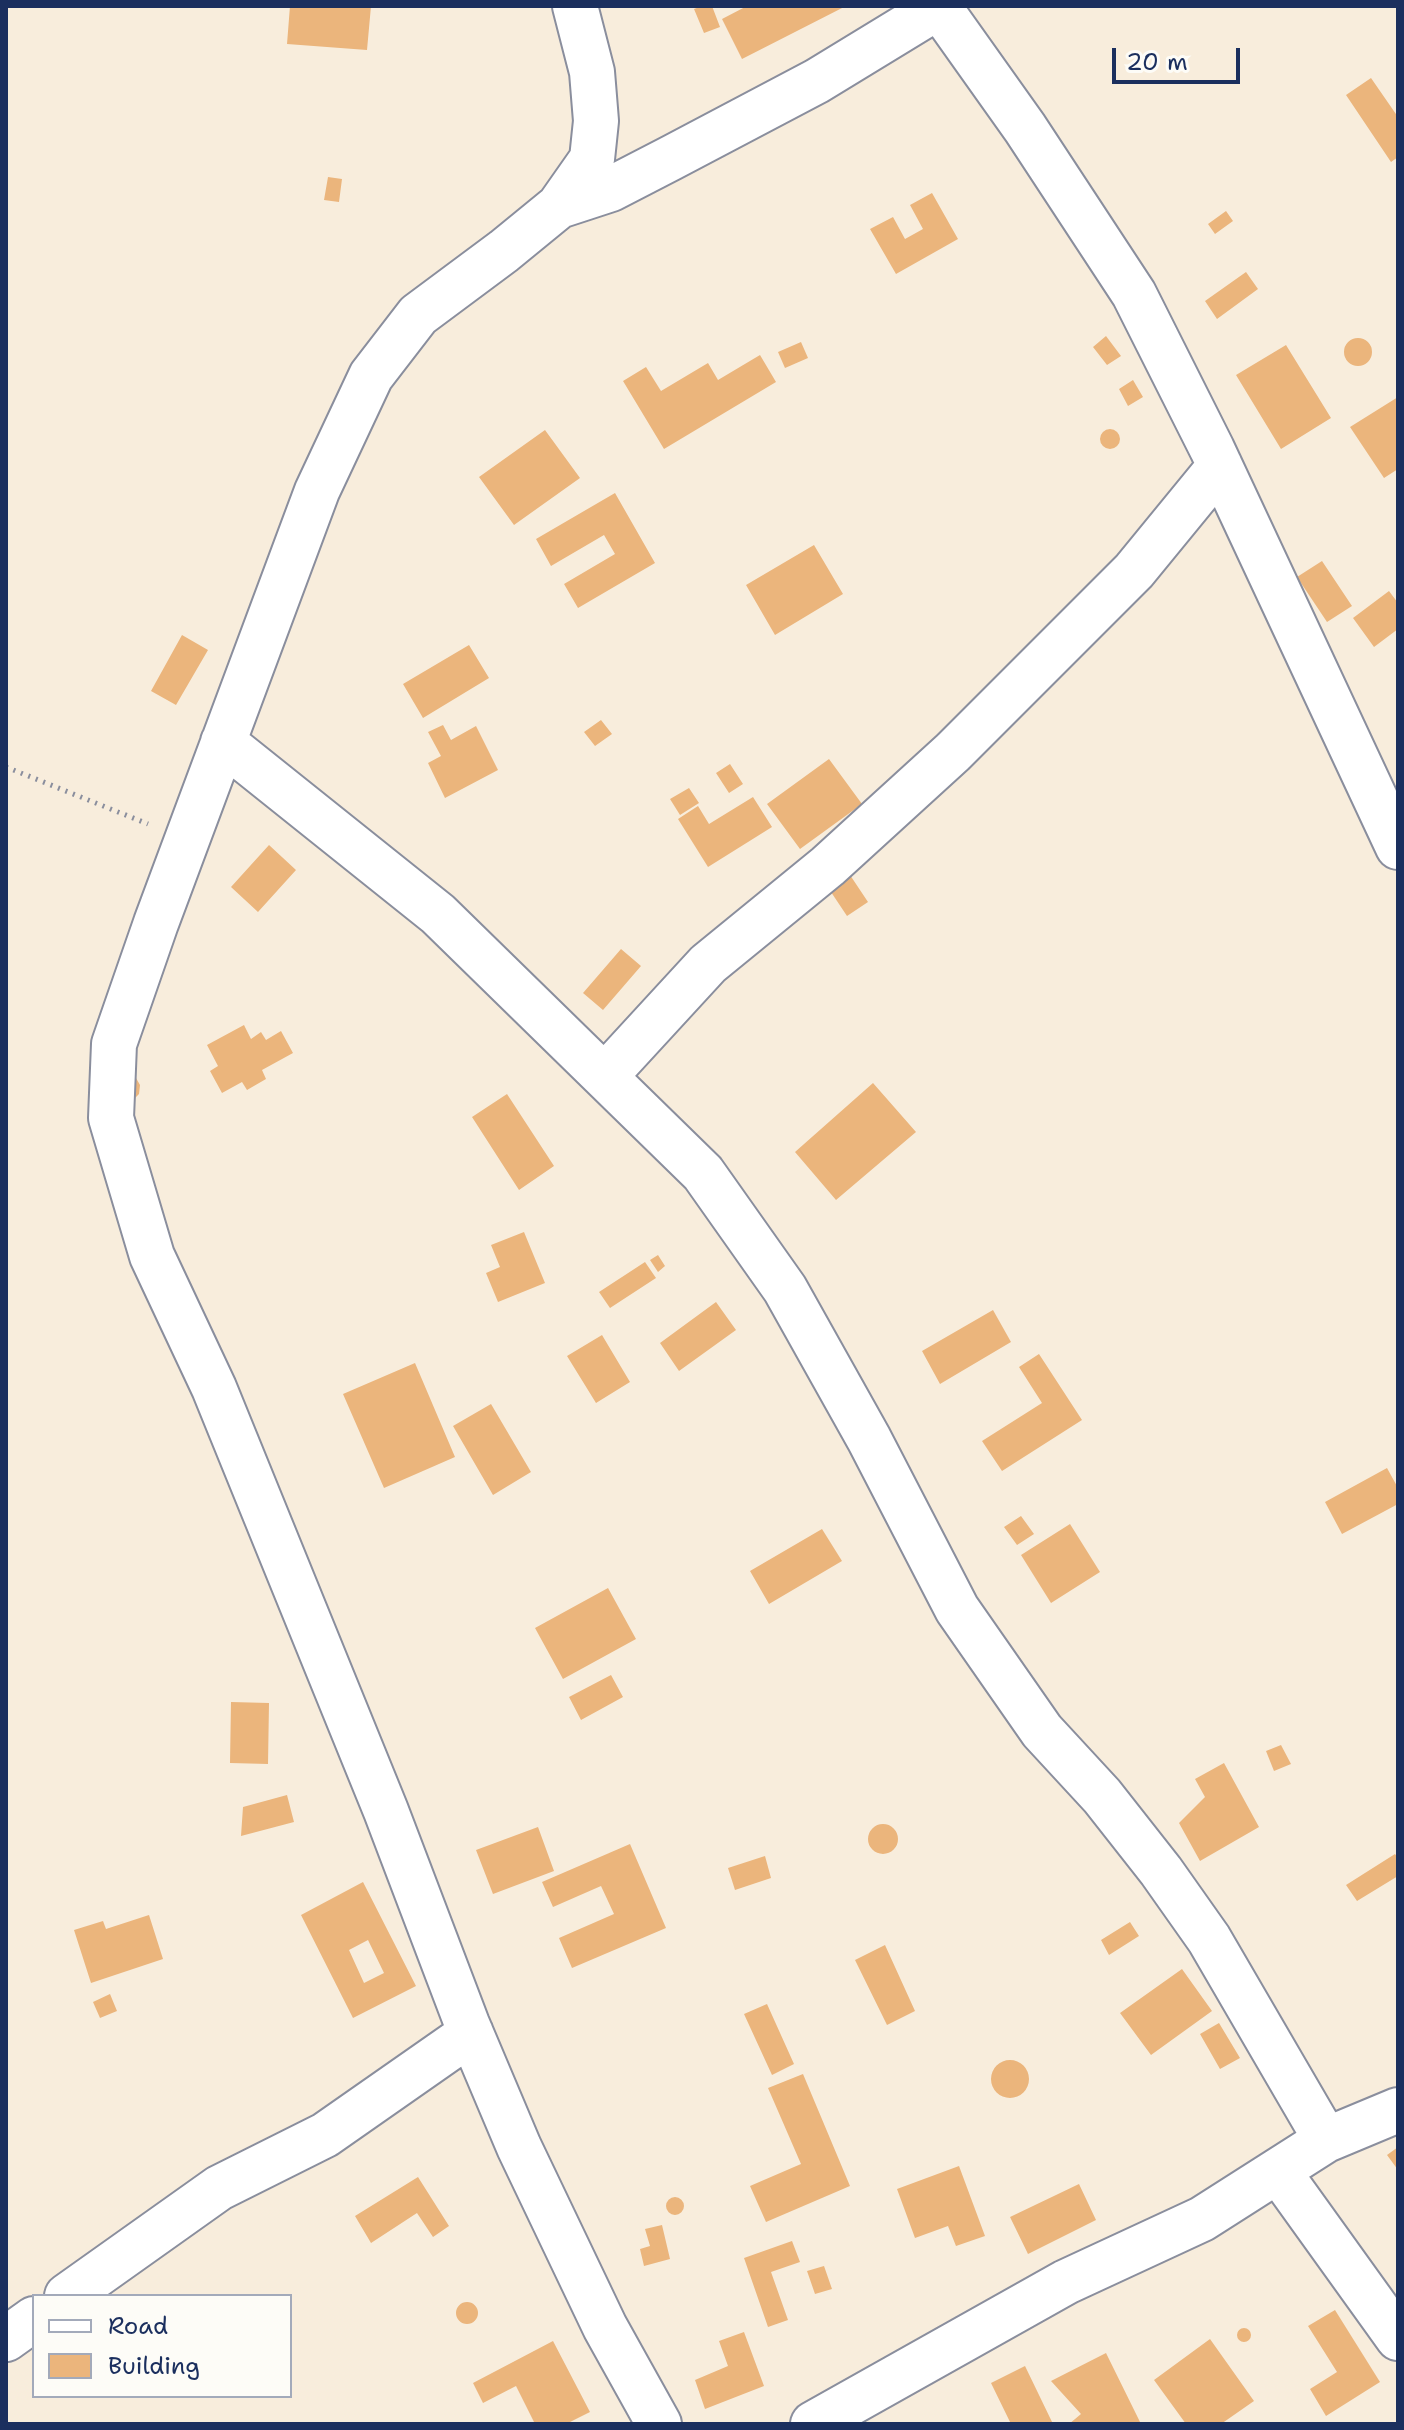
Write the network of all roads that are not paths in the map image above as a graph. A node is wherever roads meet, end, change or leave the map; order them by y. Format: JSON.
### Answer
{"nodes":[{"id":1,"x":575,"y":6,"type":"edge"},
{"id":2,"x":940,"y":6,"type":"edge"},
{"id":3,"x":559,"y":206,"type":"junction"},
{"id":4,"x":1220,"y":466,"type":"junction"},
{"id":5,"x":223,"y":742,"type":"junction"},
{"id":6,"x":1398,"y":847,"type":"edge"},
{"id":7,"x":605,"y":1076,"type":"junction"},
{"id":8,"x":471,"y":2033,"type":"junction"},
{"id":9,"x":1398,"y":2110,"type":"edge"},
{"id":10,"x":1326,"y":2140,"type":"junction"},
{"id":11,"x":1278,"y":2171,"type":"junction"},
{"id":12,"x":70,"y":2294,"type":"edge"},
{"id":13,"x":32,"y":2320,"type":"edge"},
{"id":14,"x":1398,"y":2338,"type":"edge"},
{"id":15,"x":6,"y":2339,"type":"edge"},
{"id":16,"x":659,"y":2424,"type":"edge"},
{"id":17,"x":813,"y":2424,"type":"edge"}],
"edges":[{"from":1,"to":3,"type":"street"},
{"from":2,"to":3,"type":"street"},
{"from":2,"to":4,"type":"street"},
{"from":3,"to":5,"type":"street"},
{"from":4,"to":6,"type":"street"},
{"from":4,"to":7,"type":"street"},
{"from":5,"to":7,"type":"street"},
{"from":5,"to":8,"type":"street"},
{"from":7,"to":10,"type":"street"},
{"from":8,"to":12,"type":"street"},
{"from":8,"to":16,"type":"street"},
{"from":9,"to":10,"type":"street"},
{"from":10,"to":11,"type":"street"},
{"from":11,"to":14,"type":"street"},
{"from":11,"to":17,"type":"street"},
{"from":13,"to":15,"type":"street"}]}
